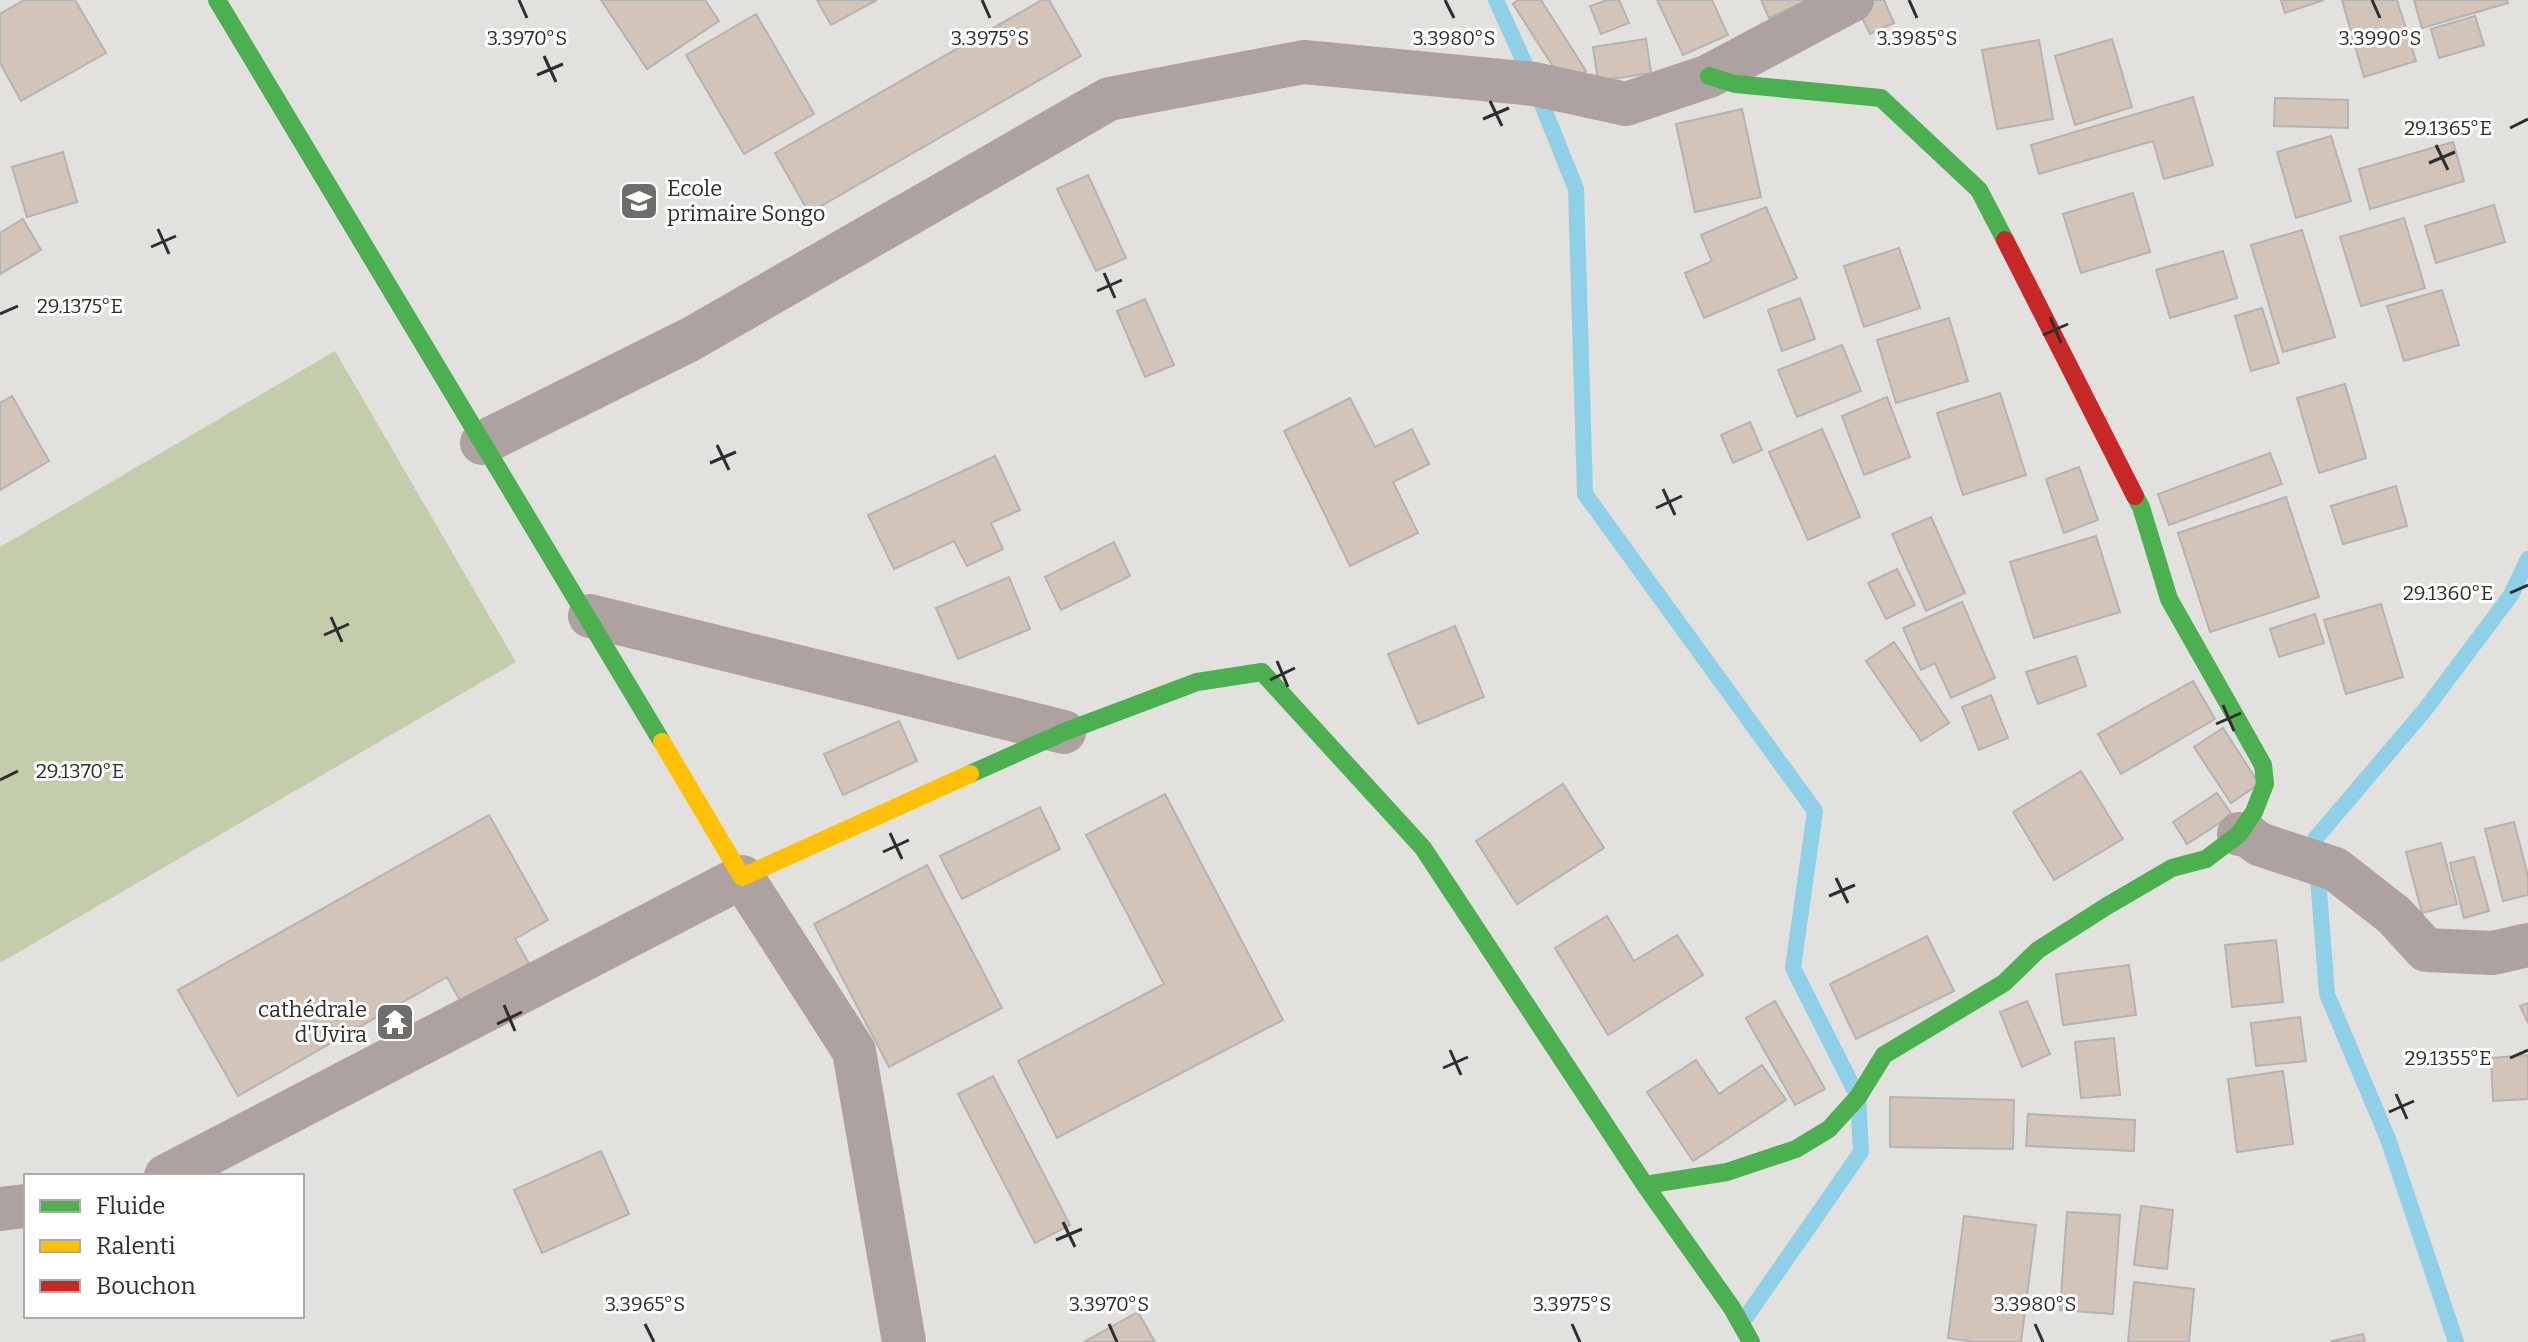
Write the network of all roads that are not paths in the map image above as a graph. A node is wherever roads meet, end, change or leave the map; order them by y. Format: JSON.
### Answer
{"nodes":[{"id":1,"x":217,"y":0,"type":"edge"},
{"id":2,"x":1852,"y":0,"type":"edge"},
{"id":3,"x":1709,"y":76,"type":"junction"},
{"id":4,"x":482,"y":443,"type":"junction"},
{"id":5,"x":590,"y":616,"type":"junction"},
{"id":6,"x":1064,"y":732,"type":"junction"},
{"id":7,"x":2258,"y":842,"type":"junction"},
{"id":8,"x":742,"y":877,"type":"junction"},
{"id":9,"x":2528,"y":945,"type":"edge"},
{"id":10,"x":170,"y":1174,"type":"edge"},
{"id":11,"x":1645,"y":1185,"type":"junction"},
{"id":12,"x":24,"y":1206,"type":"edge"},
{"id":13,"x":0,"y":1209,"type":"edge"},
{"id":14,"x":904,"y":1342,"type":"edge"},
{"id":15,"x":1751,"y":1342,"type":"edge"}],
"edges":[{"from":1,"to":4,"type":"street"},
{"from":2,"to":3,"type":"street"},
{"from":3,"to":4,"type":"street"},
{"from":3,"to":7,"type":"street"},
{"from":4,"to":5,"type":"street"},
{"from":5,"to":6,"type":"street"},
{"from":5,"to":8,"type":"street"},
{"from":6,"to":8,"type":"street"},
{"from":6,"to":11,"type":"street"},
{"from":7,"to":9,"type":"street"},
{"from":7,"to":11,"type":"street"},
{"from":8,"to":10,"type":"street"},
{"from":8,"to":14,"type":"street"},
{"from":11,"to":15,"type":"street"},
{"from":12,"to":13,"type":"street"}]}
